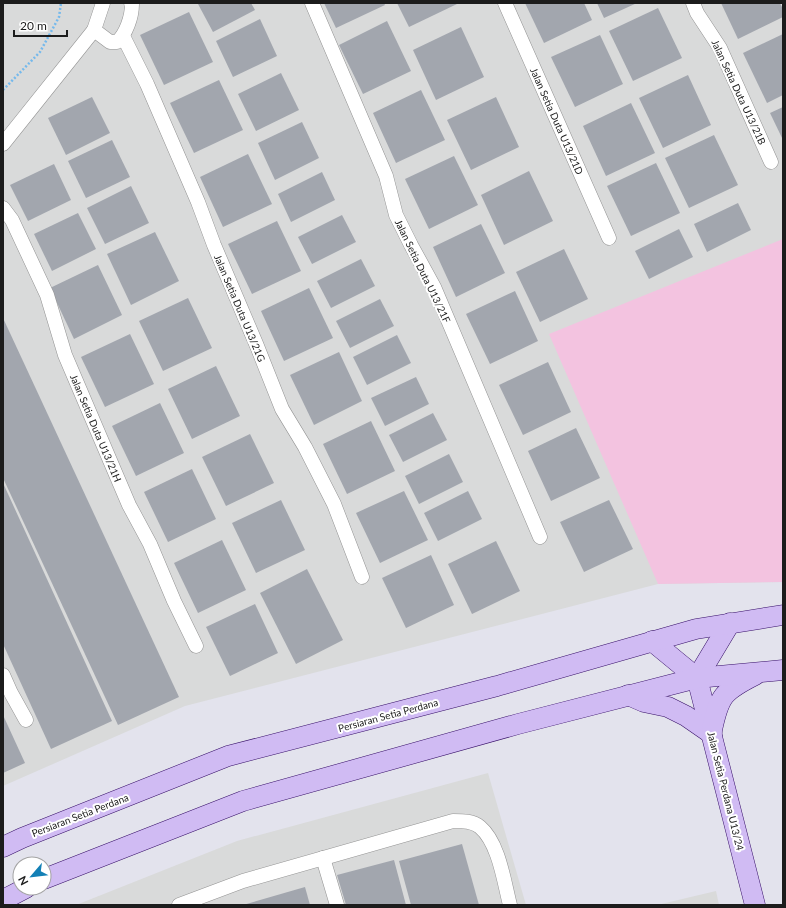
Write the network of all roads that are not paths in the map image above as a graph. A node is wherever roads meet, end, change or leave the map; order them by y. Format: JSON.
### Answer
{"nodes":[{"id":1,"x":103,"y":3,"type":"edge"},
{"id":2,"x":132,"y":3,"type":"edge"},
{"id":3,"x":312,"y":3,"type":"edge"},
{"id":4,"x":505,"y":3,"type":"edge"},
{"id":5,"x":694,"y":3,"type":"edge"},
{"id":6,"x":94,"y":30,"type":"junction"},
{"id":7,"x":123,"y":36,"type":"junction"},
{"id":8,"x":3,"y":144,"type":"edge"},
{"id":9,"x":771,"y":162,"type":"dead end"},
{"id":10,"x":3,"y":208,"type":"edge"},
{"id":11,"x":609,"y":238,"type":"dead end"},
{"id":12,"x":540,"y":537,"type":"dead end"},
{"id":13,"x":362,"y":577,"type":"dead end"},
{"id":14,"x":783,"y":615,"type":"edge"},
{"id":15,"x":730,"y":623,"type":"junction"},
{"id":16,"x":652,"y":641,"type":"junction"},
{"id":17,"x":196,"y":646,"type":"dead end"},
{"id":18,"x":783,"y":670,"type":"edge"},
{"id":19,"x":761,"y":672,"type":"junction"},
{"id":20,"x":3,"y":675,"type":"edge"},
{"id":21,"x":697,"y":678,"type":"junction"},
{"id":22,"x":628,"y":696,"type":"junction"},
{"id":23,"x":26,"y":720,"type":"dead end"},
{"id":24,"x":712,"y":734,"type":"junction"},
{"id":25,"x":3,"y":847,"type":"edge"},
{"id":26,"x":323,"y":858,"type":"junction"},
{"id":27,"x":52,"y":876,"type":"edge"},
{"id":28,"x":12,"y":895,"type":"edge"},
{"id":29,"x":3,"y":900,"type":"edge"},
{"id":30,"x":179,"y":905,"type":"edge"},
{"id":31,"x":337,"y":905,"type":"edge"},
{"id":32,"x":510,"y":905,"type":"edge"},
{"id":33,"x":755,"y":905,"type":"edge"}],
"edges":[{"from":1,"to":6,"type":"street"},
{"from":2,"to":7,"type":"street"},
{"from":3,"to":12,"type":"street","name":"Jalan Setia Duta U13/21F"},
{"from":4,"to":11,"type":"street","name":"Jalan Setia Duta U13/21D"},
{"from":5,"to":9,"type":"street","name":"Jalan Setia Duta U13/21B"},
{"from":6,"to":7,"type":"street"},
{"from":6,"to":8,"type":"street"},
{"from":7,"to":13,"type":"street","name":"Jalan Setia Duta U13/21G"},
{"from":10,"to":17,"type":"street","name":"Jalan Setia Duta U13/21H"},
{"from":14,"to":15,"type":"main road","name":"Persiaran Setia Perdana"},
{"from":15,"to":16,"type":"main road","name":"Persiaran Setia Perdana"},
{"from":15,"to":21,"type":"main road"},
{"from":16,"to":21,"type":"main road"},
{"from":16,"to":25,"type":"main road","name":"Persiaran Setia Perdana"},
{"from":18,"to":19,"type":"main road"},
{"from":19,"to":21,"type":"main road"},
{"from":19,"to":24,"type":"main road"},
{"from":20,"to":23,"type":"street"},
{"from":21,"to":22,"type":"main road"},
{"from":21,"to":24,"type":"main road","name":"Jalan Setia Perdana U13/24"},
{"from":22,"to":24,"type":"main road"},
{"from":22,"to":27,"type":"main road"},
{"from":24,"to":33,"type":"main road","name":"Jalan Setia Perdana U13/24"},
{"from":26,"to":30,"type":"street"},
{"from":26,"to":31,"type":"street"},
{"from":26,"to":32,"type":"street"},
{"from":28,"to":29,"type":"main road"}]}
